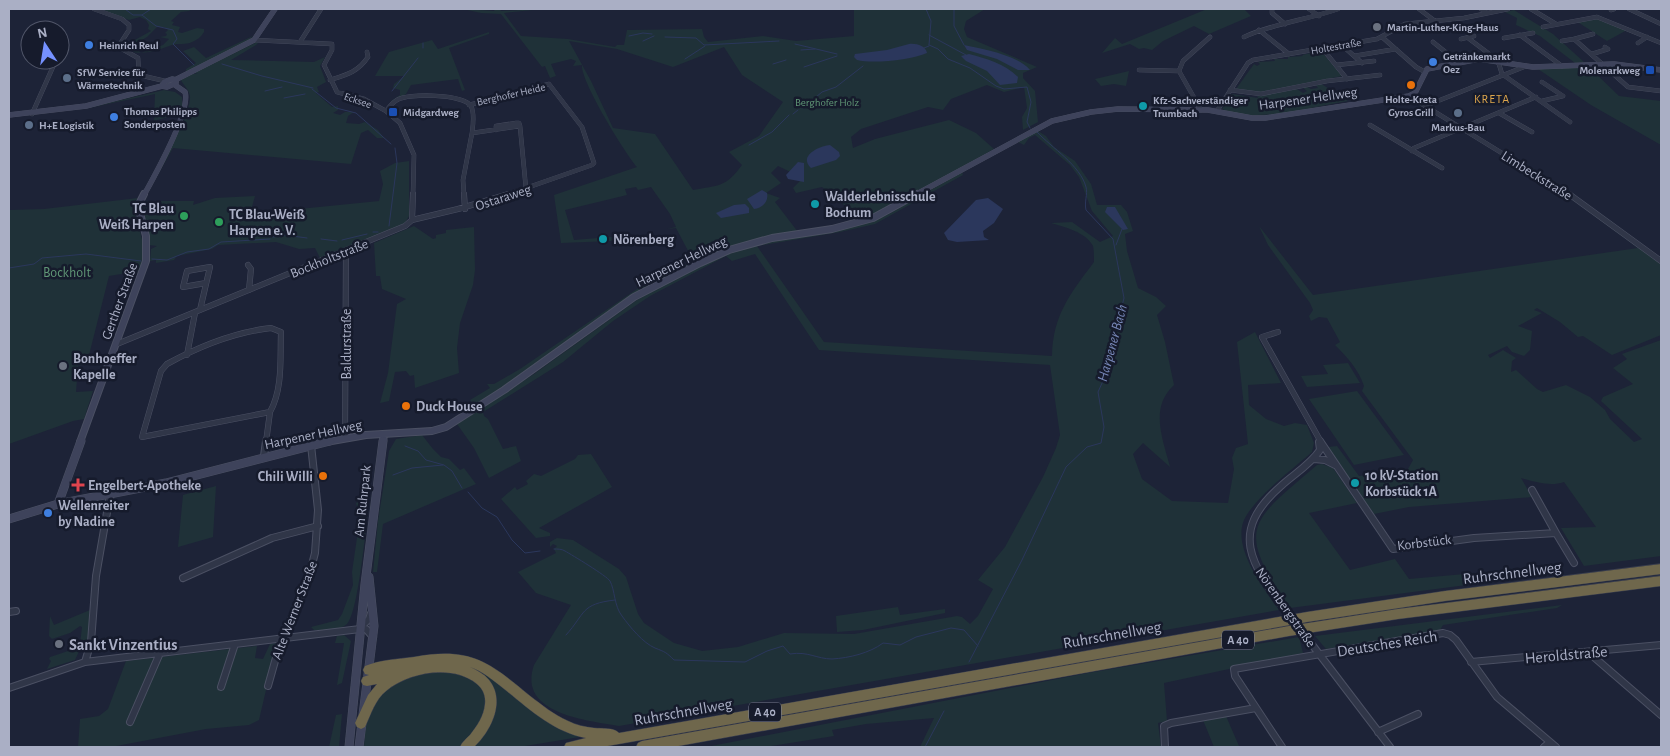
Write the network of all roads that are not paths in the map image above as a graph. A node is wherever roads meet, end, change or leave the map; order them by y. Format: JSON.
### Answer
{"nodes":[{"id":1,"x":94,"y":9,"type":"edge"},
{"id":2,"x":274,"y":9,"type":"edge"},
{"id":3,"x":321,"y":9,"type":"edge"},
{"id":4,"x":1310,"y":9,"type":"edge"},
{"id":5,"x":1338,"y":9,"type":"edge"},
{"id":6,"x":1419,"y":9,"type":"edge"},
{"id":7,"x":1481,"y":9,"type":"edge"},
{"id":8,"x":1508,"y":9,"type":"edge"},
{"id":9,"x":1531,"y":9,"type":"edge"},
{"id":10,"x":1629,"y":9,"type":"edge"},
{"id":11,"x":1272,"y":10,"type":"dead end"},
{"id":12,"x":1487,"y":13,"type":"junction"},
{"id":13,"x":1319,"y":16,"type":"junction"},
{"id":14,"x":1435,"y":21,"type":"junction"},
{"id":15,"x":1285,"y":24,"type":"junction"},
{"id":16,"x":1556,"y":24,"type":"junction"},
{"id":17,"x":1661,"y":24,"type":"edge"},
{"id":18,"x":1543,"y":27,"type":"dead end"},
{"id":19,"x":1259,"y":30,"type":"junction"},
{"id":20,"x":1533,"y":33,"type":"dead end"},
{"id":21,"x":1594,"y":34,"type":"dead end"},
{"id":22,"x":1520,"y":35,"type":"junction"},
{"id":23,"x":1474,"y":36,"type":"dead end"},
{"id":24,"x":1210,"y":37,"type":"dead end"},
{"id":25,"x":1244,"y":37,"type":"dead end"},
{"id":26,"x":1382,"y":38,"type":"junction"},
{"id":27,"x":1468,"y":38,"type":"junction"},
{"id":28,"x":1504,"y":38,"type":"dead end"},
{"id":29,"x":1647,"y":38,"type":"junction"},
{"id":30,"x":1461,"y":39,"type":"dead end"},
{"id":31,"x":1574,"y":39,"type":"junction"},
{"id":32,"x":254,"y":40,"type":"junction"},
{"id":33,"x":1562,"y":41,"type":"dead end"},
{"id":34,"x":300,"y":42,"type":"junction"},
{"id":35,"x":1433,"y":42,"type":"dead end"},
{"id":36,"x":1638,"y":43,"type":"dead end"},
{"id":37,"x":1661,"y":43,"type":"edge"},
{"id":38,"x":1605,"y":47,"type":"dead end"},
{"id":39,"x":1322,"y":48,"type":"junction"},
{"id":40,"x":1345,"y":48,"type":"dead end"},
{"id":41,"x":1396,"y":49,"type":"junction"},
{"id":42,"x":367,"y":52,"type":"dead end"},
{"id":43,"x":1289,"y":54,"type":"junction"},
{"id":44,"x":1592,"y":54,"type":"junction"},
{"id":45,"x":1354,"y":56,"type":"junction"},
{"id":46,"x":1374,"y":61,"type":"dead end"},
{"id":47,"x":1495,"y":61,"type":"junction"},
{"id":48,"x":1458,"y":62,"type":"junction"},
{"id":49,"x":1362,"y":63,"type":"junction"},
{"id":50,"x":1602,"y":64,"type":"junction"},
{"id":51,"x":1336,"y":65,"type":"junction"},
{"id":52,"x":1526,"y":66,"type":"junction"},
{"id":53,"x":1562,"y":66,"type":"junction"},
{"id":54,"x":52,"y":70,"type":"edge"},
{"id":55,"x":1140,"y":70,"type":"dead end"},
{"id":56,"x":1661,"y":70,"type":"edge"},
{"id":57,"x":1179,"y":71,"type":"junction"},
{"id":58,"x":1425,"y":72,"type":"junction"},
{"id":59,"x":1502,"y":74,"type":"junction"},
{"id":60,"x":1380,"y":75,"type":"dead end"},
{"id":61,"x":1347,"y":79,"type":"junction"},
{"id":62,"x":330,"y":80,"type":"junction"},
{"id":63,"x":175,"y":82,"type":"junction"},
{"id":64,"x":1542,"y":82,"type":"dead end"},
{"id":65,"x":164,"y":83,"type":"junction"},
{"id":66,"x":1230,"y":90,"type":"junction"},
{"id":67,"x":1661,"y":91,"type":"edge"},
{"id":68,"x":1409,"y":96,"type":"junction"},
{"id":69,"x":1536,"y":97,"type":"junction"},
{"id":70,"x":1542,"y":101,"type":"junction"},
{"id":71,"x":469,"y":105,"type":"junction"},
{"id":72,"x":1425,"y":106,"type":"junction"},
{"id":73,"x":1201,"y":110,"type":"junction"},
{"id":74,"x":386,"y":111,"type":"junction"},
{"id":75,"x":1217,"y":111,"type":"junction"},
{"id":76,"x":1499,"y":113,"type":"junction"},
{"id":77,"x":32,"y":114,"type":"junction"},
{"id":78,"x":9,"y":115,"type":"edge"},
{"id":79,"x":1570,"y":122,"type":"dead end"},
{"id":80,"x":1370,"y":125,"type":"dead end"},
{"id":81,"x":1462,"y":128,"type":"junction"},
{"id":82,"x":1532,"y":132,"type":"dead end"},
{"id":83,"x":472,"y":133,"type":"junction"},
{"id":84,"x":1412,"y":151,"type":"junction"},
{"id":85,"x":592,"y":165,"type":"joint"},
{"id":86,"x":1442,"y":168,"type":"dead end"},
{"id":87,"x":526,"y":189,"type":"junction"},
{"id":88,"x":466,"y":209,"type":"junction"},
{"id":89,"x":411,"y":222,"type":"junction"},
{"id":90,"x":346,"y":251,"type":"junction"},
{"id":91,"x":1661,"y":261,"type":"edge"},
{"id":92,"x":248,"y":265,"type":"dead end"},
{"id":93,"x":206,"y":283,"type":"junction"},
{"id":94,"x":249,"y":290,"type":"junction"},
{"id":95,"x":197,"y":312,"type":"junction"},
{"id":96,"x":1278,"y":332,"type":"dead end"},
{"id":97,"x":117,"y":344,"type":"junction"},
{"id":98,"x":187,"y":354,"type":"junction"},
{"id":99,"x":270,"y":412,"type":"junction"},
{"id":100,"x":384,"y":434,"type":"junction"},
{"id":101,"x":345,"y":437,"type":"junction"},
{"id":102,"x":1318,"y":439,"type":"junction"},
{"id":103,"x":311,"y":445,"type":"junction"},
{"id":104,"x":264,"y":456,"type":"junction"},
{"id":105,"x":1314,"y":459,"type":"junction"},
{"id":106,"x":1336,"y":465,"type":"junction"},
{"id":107,"x":1532,"y":490,"type":"dead end"},
{"id":108,"x":110,"y":495,"type":"junction"},
{"id":109,"x":58,"y":504,"type":"junction"},
{"id":110,"x":9,"y":519,"type":"edge"},
{"id":111,"x":318,"y":526,"type":"junction"},
{"id":112,"x":1556,"y":532,"type":"junction"},
{"id":113,"x":1574,"y":563,"type":"dead end"},
{"id":114,"x":1661,"y":570,"type":"edge"},
{"id":115,"x":368,"y":572,"type":"junction"},
{"id":116,"x":182,"y":578,"type":"dead end"},
{"id":117,"x":1661,"y":581,"type":"edge"},
{"id":118,"x":372,"y":606,"type":"junction"},
{"id":119,"x":360,"y":629,"type":"junction"},
{"id":120,"x":373,"y":637,"type":"junction"},
{"id":121,"x":284,"y":638,"type":"junction"},
{"id":122,"x":235,"y":644,"type":"junction"},
{"id":123,"x":1661,"y":645,"type":"edge"},
{"id":124,"x":1588,"y":652,"type":"junction"},
{"id":125,"x":160,"y":653,"type":"junction"},
{"id":126,"x":1318,"y":654,"type":"junction"},
{"id":127,"x":85,"y":662,"type":"junction"},
{"id":128,"x":1471,"y":662,"type":"junction"},
{"id":129,"x":410,"y":672,"type":"junction"},
{"id":130,"x":368,"y":675,"type":"junction"},
{"id":131,"x":354,"y":685,"type":"junction"},
{"id":132,"x":268,"y":686,"type":"dead end"},
{"id":133,"x":220,"y":687,"type":"dead end"},
{"id":134,"x":9,"y":688,"type":"edge"},
{"id":135,"x":1256,"y":708,"type":"junction"},
{"id":136,"x":1418,"y":714,"type":"dead end"},
{"id":137,"x":1661,"y":715,"type":"edge"},
{"id":138,"x":130,"y":722,"type":"dead end"},
{"id":139,"x":361,"y":723,"type":"junction"},
{"id":140,"x":1378,"y":732,"type":"junction"},
{"id":141,"x":649,"y":733,"type":"junction"},
{"id":142,"x":1550,"y":742,"type":"junction"},
{"id":143,"x":349,"y":747,"type":"edge"},
{"id":144,"x":359,"y":747,"type":"edge"},
{"id":145,"x":466,"y":747,"type":"edge"},
{"id":146,"x":570,"y":747,"type":"edge"},
{"id":147,"x":645,"y":747,"type":"edge"},
{"id":148,"x":1165,"y":747,"type":"edge"},
{"id":149,"x":1282,"y":747,"type":"edge"},
{"id":150,"x":1390,"y":747,"type":"edge"},
{"id":151,"x":1544,"y":747,"type":"edge"},
{"id":152,"x":1556,"y":747,"type":"edge"}],
"edges":[{"from":1,"to":65,"type":"street"},
{"from":2,"to":32,"type":"street"},
{"from":3,"to":34,"type":"street"},
{"from":4,"to":13,"type":"street"},
{"from":5,"to":13,"type":"street"},
{"from":6,"to":14,"type":"street"},
{"from":7,"to":12,"type":"street"},
{"from":8,"to":12,"type":"street","name":"Holtestraße"},
{"from":9,"to":16,"type":"street"},
{"from":10,"to":17,"type":"street"},
{"from":11,"to":15,"type":"street"},
{"from":12,"to":14,"type":"street","name":"Holtestraße"},
{"from":13,"to":15,"type":"street"},
{"from":14,"to":26,"type":"street","name":"Holtestraße"},
{"from":15,"to":19,"type":"street"},
{"from":16,"to":18,"type":"street"},
{"from":16,"to":29,"type":"street"},
{"from":19,"to":25,"type":"street"},
{"from":19,"to":43,"type":"street"},
{"from":20,"to":22,"type":"street"},
{"from":21,"to":31,"type":"street"},
{"from":22,"to":28,"type":"street"},
{"from":22,"to":53,"type":"street"},
{"from":23,"to":27,"type":"street"},
{"from":24,"to":57,"type":"street"},
{"from":26,"to":39,"type":"street","name":"Holtestraße"},
{"from":26,"to":41,"type":"street"},
{"from":27,"to":30,"type":"street"},
{"from":27,"to":47,"type":"street"},
{"from":29,"to":36,"type":"street"},
{"from":29,"to":37,"type":"street"},
{"from":31,"to":33,"type":"street"},
{"from":31,"to":44,"type":"street"},
{"from":32,"to":34,"type":"street","name":"Ecksee"},
{"from":32,"to":63,"type":"street"},
{"from":34,"to":62,"type":"street","name":"Ecksee"},
{"from":35,"to":48,"type":"street"},
{"from":38,"to":44,"type":"street"},
{"from":39,"to":43,"type":"street","name":"Holtestraße"},
{"from":39,"to":51,"type":"street"},
{"from":40,"to":45,"type":"street"},
{"from":41,"to":45,"type":"street"},
{"from":41,"to":58,"type":"street"},
{"from":42,"to":62,"type":"street"},
{"from":43,"to":66,"type":"street","name":"Holtestraße"},
{"from":44,"to":50,"type":"street"},
{"from":45,"to":49,"type":"street"},
{"from":46,"to":49,"type":"street"},
{"from":47,"to":48,"type":"street"},
{"from":47,"to":52,"type":"street"},
{"from":47,"to":59,"type":"street"},
{"from":48,"to":58,"type":"street"},
{"from":49,"to":51,"type":"street"},
{"from":50,"to":53,"type":"street"},
{"from":50,"to":56,"type":"street"},
{"from":50,"to":67,"type":"street"},
{"from":51,"to":61,"type":"street"},
{"from":52,"to":53,"type":"street"},
{"from":52,"to":59,"type":"street"},
{"from":54,"to":77,"type":"street"},
{"from":55,"to":57,"type":"street"},
{"from":57,"to":73,"type":"street"},
{"from":58,"to":68,"type":"street"},
{"from":59,"to":69,"type":"street"},
{"from":59,"to":72,"type":"street"},
{"from":60,"to":61,"type":"street"},
{"from":61,"to":66,"type":"street"},
{"from":62,"to":74,"type":"street","name":"Ecksee"},
{"from":63,"to":65,"type":"street"},
{"from":63,"to":97,"type":"street","name":"Gerther Straße"},
{"from":64,"to":70,"type":"street"},
{"from":65,"to":77,"type":"street"},
{"from":66,"to":75,"type":"street","name":"Holtestraße"},
{"from":68,"to":72,"type":"street","name":"Limbeckstraße"},
{"from":68,"to":75,"type":"street","name":"Harpener Hellweg"},
{"from":69,"to":70,"type":"street"},
{"from":69,"to":76,"type":"street"},
{"from":70,"to":79,"type":"street"},
{"from":71,"to":74,"type":"street"},
{"from":71,"to":83,"type":"street","name":"Berghofer Heide"},
{"from":71,"to":85,"type":"street","name":"Berghofer Heide"},
{"from":72,"to":81,"type":"street","name":"Limbeckstraße"},
{"from":73,"to":75,"type":"street","name":"Harpener Hellweg"},
{"from":73,"to":100,"type":"street","name":"Harpener Hellweg"},
{"from":74,"to":89,"type":"street","name":"Ecksee"},
{"from":76,"to":81,"type":"street"},
{"from":76,"to":82,"type":"street"},
{"from":77,"to":78,"type":"street"},
{"from":80,"to":84,"type":"street"},
{"from":81,"to":84,"type":"street"},
{"from":81,"to":91,"type":"street","name":"Limbeckstraße"},
{"from":83,"to":87,"type":"street"},
{"from":83,"to":88,"type":"street","name":"Berghofer Heide"},
{"from":84,"to":86,"type":"street"},
{"from":85,"to":87,"type":"street","name":"Ostaraweg"},
{"from":87,"to":88,"type":"street","name":"Ostaraweg"},
{"from":88,"to":89,"type":"street","name":"Ostaraweg"},
{"from":89,"to":90,"type":"street","name":"Bockholtstraße"},
{"from":90,"to":94,"type":"street","name":"Bockholtstraße"},
{"from":90,"to":101,"type":"street","name":"Baldurstraße"},
{"from":92,"to":94,"type":"street"},
{"from":93,"to":93,"type":"street"},
{"from":93,"to":95,"type":"street"},
{"from":94,"to":95,"type":"street","name":"Bockholtstraße"},
{"from":95,"to":97,"type":"street","name":"Bockholtstraße"},
{"from":95,"to":98,"type":"street"},
{"from":96,"to":102,"type":"street"},
{"from":97,"to":109,"type":"street","name":"Gerther Straße"},
{"from":98,"to":99,"type":"street"},
{"from":98,"to":99,"type":"street"},
{"from":99,"to":104,"type":"street"},
{"from":100,"to":101,"type":"street","name":"Harpener Hellweg"},
{"from":100,"to":115,"type":"street","name":"Am Ruhrpark"},
{"from":101,"to":103,"type":"street","name":"Harpener Hellweg"},
{"from":102,"to":105,"type":"street"},
{"from":102,"to":106,"type":"street","name":"Korbstück"},
{"from":103,"to":104,"type":"street","name":"Harpener Hellweg"},
{"from":103,"to":111,"type":"street","name":"Alte Werner Straße"},
{"from":104,"to":108,"type":"street","name":"Harpener Hellweg"},
{"from":105,"to":106,"type":"street"},
{"from":105,"to":126,"type":"street","name":"Nörenbergstraße","bridge":true},
{"from":106,"to":112,"type":"street","name":"Korbstück"},
{"from":107,"to":112,"type":"street"},
{"from":108,"to":109,"type":"street","name":"Harpener Hellweg"},
{"from":108,"to":127,"type":"street"},
{"from":109,"to":110,"type":"street","name":"Harpener Hellweg"},
{"from":111,"to":116,"type":"street"},
{"from":111,"to":121,"type":"street","name":"Alte Werner Straße"},
{"from":112,"to":113,"type":"street"},
{"from":114,"to":141,"type":"highway","name":"Ruhrschnellweg","number":"A 40"},
{"from":115,"to":118,"type":"street","name":"Am Ruhrpark"},
{"from":115,"to":119,"type":"street","name":"Am Ruhrpark"},
{"from":117,"to":147,"type":"highway","name":"Ruhrschnellweg","number":"A 40"},
{"from":118,"to":119,"type":"street"},
{"from":118,"to":120,"type":"street","name":"Am Ruhrpark"},
{"from":119,"to":120,"type":"street"},
{"from":119,"to":121,"type":"street"},
{"from":119,"to":131,"type":"street","name":"Am Ruhrpark"},
{"from":120,"to":130,"type":"street","name":"Am Ruhrpark"},
{"from":121,"to":122,"type":"street"},
{"from":121,"to":132,"type":"street","name":"Alte Werner Straße"},
{"from":122,"to":125,"type":"street"},
{"from":122,"to":133,"type":"street"},
{"from":123,"to":124,"type":"street","name":"Heroldstraße"},
{"from":124,"to":128,"type":"street","name":"Heroldstraße"},
{"from":124,"to":137,"type":"street"},
{"from":125,"to":127,"type":"street"},
{"from":125,"to":138,"type":"street"},
{"from":126,"to":128,"type":"street","name":"Deutsches Reich"},
{"from":126,"to":135,"type":"street","name":"Deutsches Reich"},
{"from":126,"to":140,"type":"street","name":"Nörenbergstraße"},
{"from":127,"to":134,"type":"street"},
{"from":128,"to":142,"type":"street","name":"Deutsches Reich"},
{"from":129,"to":130,"type":"highway"},
{"from":129,"to":139,"type":"highway"},
{"from":129,"to":145,"type":"highway"},
{"from":130,"to":131,"type":"street"},
{"from":130,"to":139,"type":"street","name":"Am Ruhrpark"},
{"from":130,"to":141,"type":"highway"},
{"from":131,"to":143,"type":"street","name":"Am Ruhrpark"},
{"from":135,"to":148,"type":"street"},
{"from":135,"to":149,"type":"street"},
{"from":136,"to":140,"type":"street"},
{"from":139,"to":144,"type":"street","name":"Am Ruhrpark"},
{"from":140,"to":150,"type":"street","name":"Nörenbergstraße"},
{"from":141,"to":146,"type":"highway","name":"Ruhrschnellweg","number":"A 40"},
{"from":142,"to":151,"type":"street"},
{"from":142,"to":152,"type":"street","name":"Deutsches Reich"}]}
